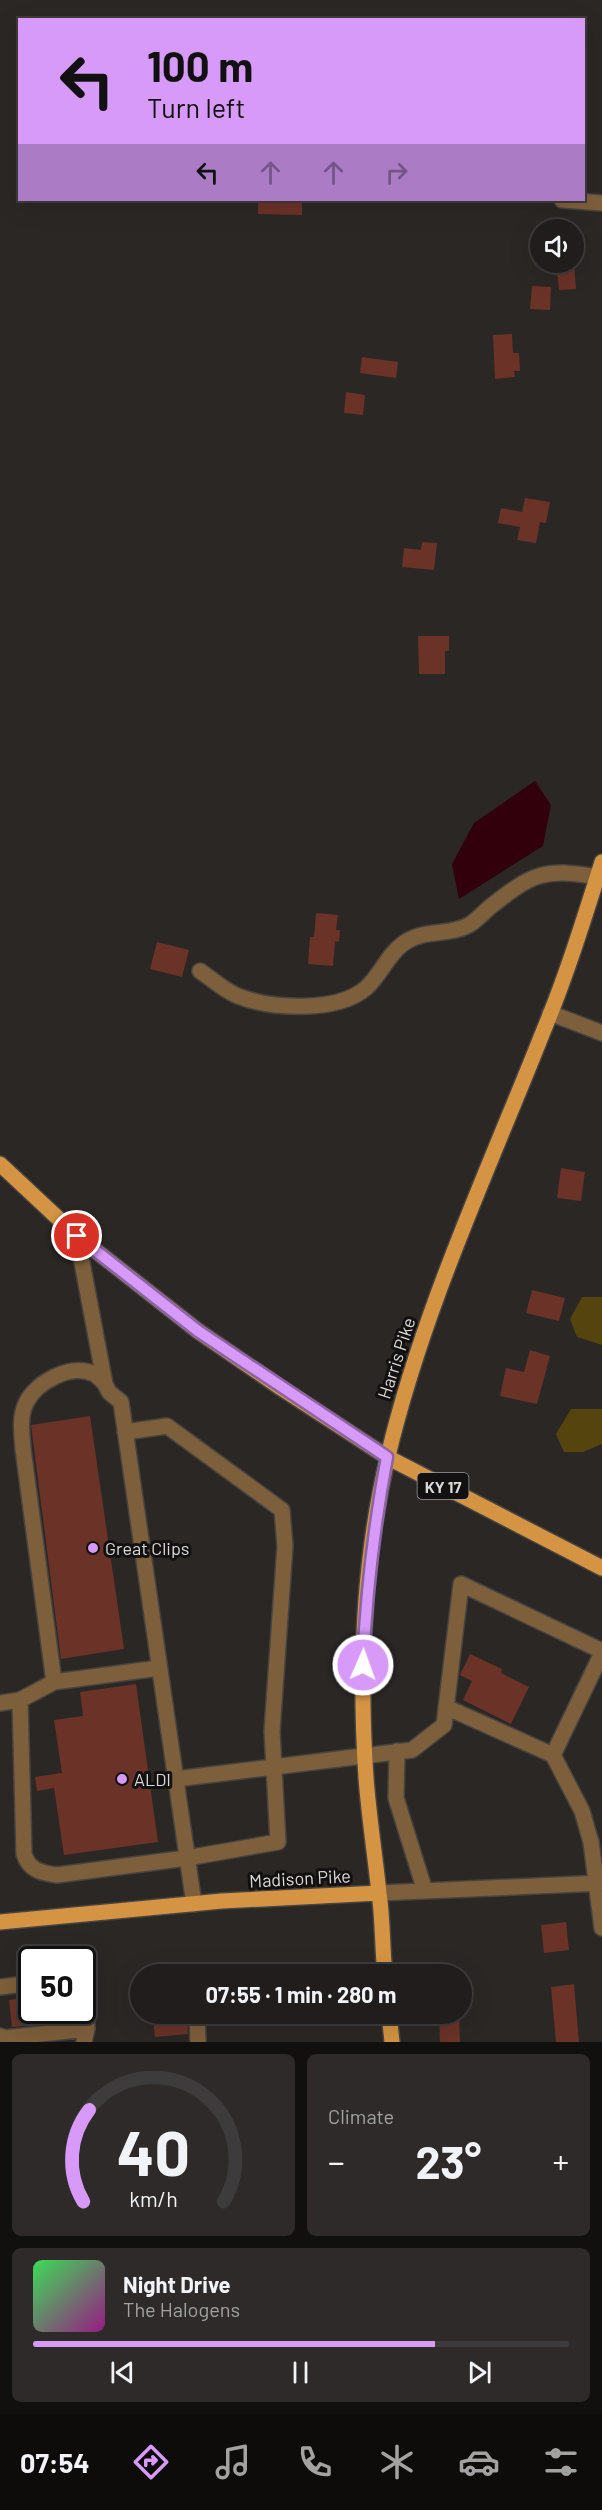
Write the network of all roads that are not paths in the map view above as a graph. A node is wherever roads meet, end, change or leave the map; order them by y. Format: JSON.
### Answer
{"nodes":[{"id":1,"x":575,"y":201,"type":"edge"},
{"id":2,"x":602,"y":203,"type":"edge"},
{"id":3,"x":600,"y":869,"type":"edge"},
{"id":4,"x":200,"y":972,"type":"dead end"},
{"id":5,"x":550,"y":1013,"type":"junction"},
{"id":6,"x":602,"y":1033,"type":"edge"},
{"id":7,"x":0,"y":1164,"type":"edge"},
{"id":8,"x":77,"y":1236,"type":"junction"},
{"id":9,"x":105,"y":1384,"type":"junction"},
{"id":10,"x":125,"y":1432,"type":"junction"},
{"id":11,"x":387,"y":1457,"type":"junction"},
{"id":12,"x":602,"y":1568,"type":"edge"},
{"id":13,"x":602,"y":1652,"type":"edge"},
{"id":14,"x":159,"y":1668,"type":"junction"},
{"id":15,"x":54,"y":1682,"type":"junction"},
{"id":16,"x":20,"y":1700,"type":"junction"},
{"id":17,"x":0,"y":1703,"type":"edge"},
{"id":18,"x":446,"y":1707,"type":"junction"},
{"id":19,"x":397,"y":1751,"type":"junction"},
{"id":20,"x":365,"y":1754,"type":"junction"},
{"id":21,"x":553,"y":1755,"type":"junction"},
{"id":22,"x":274,"y":1766,"type":"junction"},
{"id":23,"x":176,"y":1779,"type":"junction"},
{"id":24,"x":187,"y":1857,"type":"junction"},
{"id":25,"x":599,"y":1884,"type":"edge"},
{"id":26,"x":425,"y":1891,"type":"junction"},
{"id":27,"x":380,"y":1893,"type":"junction"},
{"id":28,"x":194,"y":1904,"type":"junction"},
{"id":29,"x":0,"y":1922,"type":"edge"},
{"id":30,"x":602,"y":1928,"type":"edge"},
{"id":31,"x":384,"y":1964,"type":"edge"},
{"id":32,"x":18,"y":1985,"type":"edge"},
{"id":33,"x":0,"y":1987,"type":"edge"},
{"id":34,"x":197,"y":2024,"type":"edge"},
{"id":35,"x":390,"y":2024,"type":"edge"},
{"id":36,"x":86,"y":2035,"type":"edge"},
{"id":37,"x":0,"y":2036,"type":"edge"},
{"id":38,"x":198,"y":2042,"type":"edge"},
{"id":39,"x":392,"y":2042,"type":"edge"}],
"edges":[{"from":1,"to":2,"type":"street"},
{"from":3,"to":4,"type":"street"},
{"from":3,"to":5,"type":"main road","name":"Harris Pike"},
{"from":5,"to":6,"type":"street"},
{"from":5,"to":11,"type":"main road","name":"Harris Pike"},
{"from":7,"to":8,"type":"main road","number":"KY 17"},
{"from":8,"to":9,"type":"street"},
{"from":8,"to":11,"type":"main road","number":"KY 17"},
{"from":9,"to":10,"type":"street"},
{"from":9,"to":15,"type":"street"},
{"from":10,"to":14,"type":"street"},
{"from":10,"to":22,"type":"street"},
{"from":11,"to":12,"type":"main road","number":"KY 17"},
{"from":11,"to":20,"type":"main road","name":"Harris Pike"},
{"from":13,"to":18,"type":"street"},
{"from":13,"to":21,"type":"street"},
{"from":14,"to":15,"type":"street"},
{"from":14,"to":23,"type":"street"},
{"from":15,"to":16,"type":"street"},
{"from":16,"to":17,"type":"street"},
{"from":16,"to":24,"type":"street"},
{"from":18,"to":19,"type":"street"},
{"from":18,"to":21,"type":"street"},
{"from":19,"to":20,"type":"street"},
{"from":19,"to":26,"type":"street"},
{"from":20,"to":22,"type":"street"},
{"from":20,"to":27,"type":"main road","name":"Harris Pike"},
{"from":21,"to":25,"type":"street"},
{"from":22,"to":23,"type":"street"},
{"from":22,"to":24,"type":"street"},
{"from":23,"to":24,"type":"street"},
{"from":24,"to":28,"type":"street"},
{"from":25,"to":26,"type":"street","name":"Madison Pike"},
{"from":25,"to":30,"type":"street"},
{"from":26,"to":27,"type":"street","name":"Madison Pike"},
{"from":27,"to":28,"type":"main road","name":"Madison Pike"},
{"from":27,"to":31,"type":"main road","name":"Harris Pike"},
{"from":28,"to":29,"type":"main road","name":"Madison Pike"},
{"from":32,"to":33,"type":"street"},
{"from":34,"to":38,"type":"street"},
{"from":35,"to":39,"type":"main road"},
{"from":36,"to":37,"type":"street"}]}
